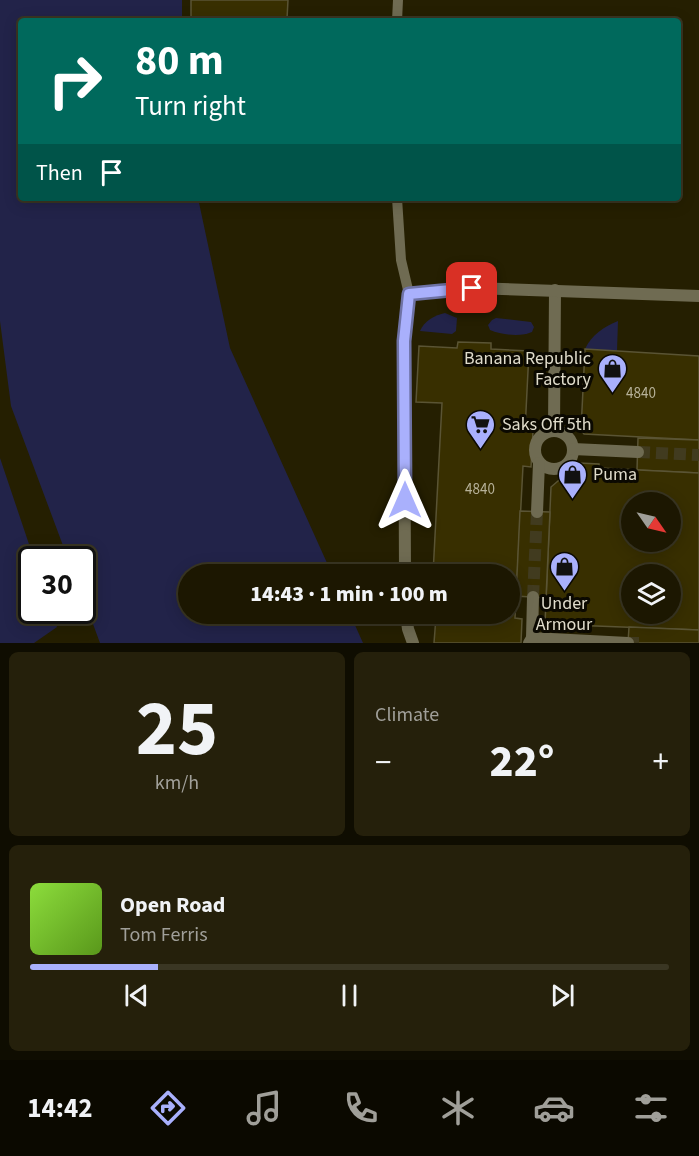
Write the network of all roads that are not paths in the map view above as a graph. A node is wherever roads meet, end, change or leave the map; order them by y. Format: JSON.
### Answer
{"nodes":[{"id":1,"x":398,"y":0,"type":"edge"},
{"id":2,"x":397,"y":18,"type":"edge"},
{"id":3,"x":397,"y":201,"type":"edge"},
{"id":4,"x":555,"y":290,"type":"junction"},
{"id":5,"x":409,"y":294,"type":"junction"},
{"id":6,"x":699,"y":296,"type":"edge"},
{"id":7,"x":554,"y":430,"type":"junction"},
{"id":8,"x":573,"y":449,"type":"junction"},
{"id":9,"x":638,"y":452,"type":"tunnel mouth"},
{"id":10,"x":539,"y":463,"type":"junction"},
{"id":11,"x":537,"y":512,"type":"tunnel mouth"},
{"id":12,"x":405,"y":564,"type":"edge"},
{"id":13,"x":533,"y":597,"type":"tunnel mouth"},
{"id":14,"x":407,"y":624,"type":"edge"},
{"id":15,"x":530,"y":640,"type":"edge"},
{"id":16,"x":413,"y":643,"type":"edge"},
{"id":17,"x":628,"y":643,"type":"edge"}],
"edges":[{"from":1,"to":2,"type":"lane"},
{"from":3,"to":5,"type":"lane"},
{"from":4,"to":5,"type":"street"},
{"from":4,"to":6,"type":"street"},
{"from":4,"to":7,"type":"street"},
{"from":5,"to":12,"type":"street"},
{"from":7,"to":8,"type":"street"},
{"from":7,"to":10,"type":"street"},
{"from":8,"to":9,"type":"street"},
{"from":8,"to":10,"type":"street"},
{"from":10,"to":11,"type":"street"},
{"from":13,"to":15,"type":"street"},
{"from":14,"to":16,"type":"street"},
{"from":15,"to":17,"type":"street"}]}
